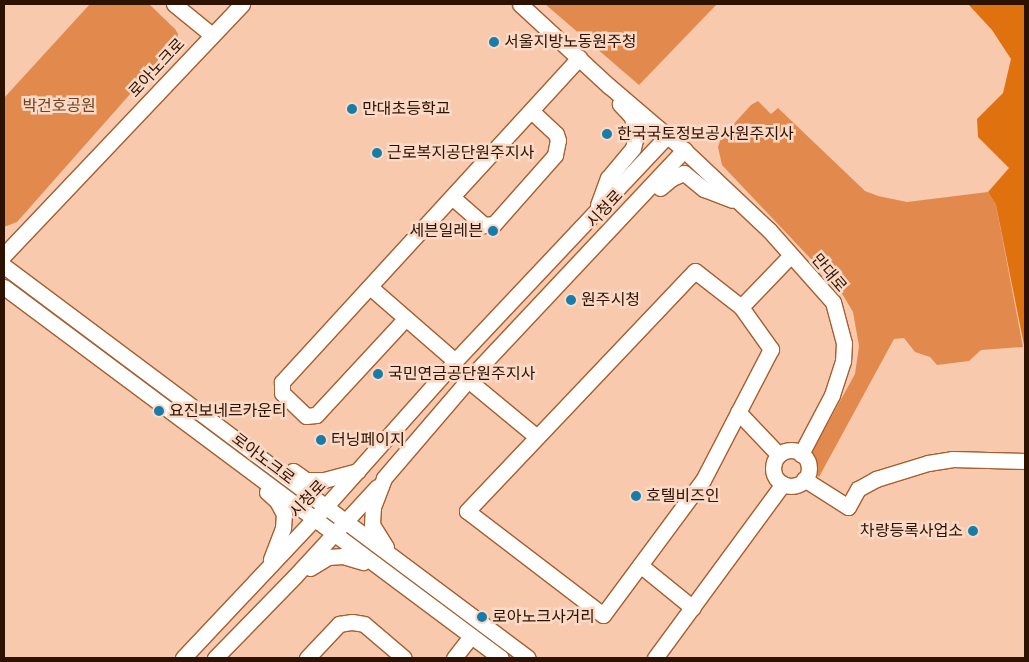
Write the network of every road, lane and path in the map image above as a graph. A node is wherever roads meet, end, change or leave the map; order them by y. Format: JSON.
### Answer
{"nodes":[{"id":1,"x":174,"y":4,"type":"edge"},
{"id":2,"x":242,"y":4,"type":"edge"},
{"id":3,"x":520,"y":4,"type":"edge"},
{"id":4,"x":212,"y":35,"type":"junction"},
{"id":5,"x":580,"y":58,"type":"junction"},
{"id":6,"x":609,"y":86,"type":"junction"},
{"id":7,"x":531,"y":111,"type":"junction"},
{"id":8,"x":668,"y":135,"type":"junction"},
{"id":9,"x":684,"y":150,"type":"junction"},
{"id":10,"x":452,"y":197,"type":"junction"},
{"id":11,"x":740,"y":203,"type":"junction"},
{"id":12,"x":596,"y":211,"type":"junction"},
{"id":13,"x":616,"y":222,"type":"junction"},
{"id":14,"x":791,"y":254,"type":"junction"},
{"id":15,"x":4,"y":255,"type":"edge"},
{"id":16,"x":4,"y":266,"type":"edge"},
{"id":17,"x":370,"y":287,"type":"junction"},
{"id":18,"x":4,"y":288,"type":"edge"},
{"id":19,"x":741,"y":307,"type":"junction"},
{"id":20,"x":405,"y":319,"type":"junction"},
{"id":21,"x":455,"y":361,"type":"junction"},
{"id":22,"x":468,"y":380,"type":"junction"},
{"id":23,"x":738,"y":412,"type":"junction"},
{"id":24,"x":537,"y":438,"type":"junction"},
{"id":25,"x":801,"y":454,"type":"junction"},
{"id":26,"x":779,"y":455,"type":"junction"},
{"id":27,"x":266,"y":461,"type":"junction"},
{"id":28,"x":1025,"y":461,"type":"edge"},
{"id":29,"x":358,"y":471,"type":"junction"},
{"id":30,"x":257,"y":476,"type":"junction"},
{"id":31,"x":384,"y":478,"type":"junction"},
{"id":32,"x":804,"y":479,"type":"junction"},
{"id":33,"x":783,"y":484,"type":"junction"},
{"id":34,"x":326,"y":506,"type":"junction"},
{"id":35,"x":314,"y":519,"type":"junction"},
{"id":36,"x":346,"y":521,"type":"junction"},
{"id":37,"x":333,"y":535,"type":"junction"},
{"id":38,"x":395,"y":560,"type":"junction"},
{"id":39,"x":640,"y":565,"type":"junction"},
{"id":40,"x":268,"y":566,"type":"junction"},
{"id":41,"x":385,"y":572,"type":"junction"},
{"id":42,"x":295,"y":576,"type":"junction"},
{"id":43,"x":693,"y":608,"type":"junction"},
{"id":44,"x":471,"y":636,"type":"junction"},
{"id":45,"x":183,"y":658,"type":"edge"},
{"id":46,"x":215,"y":658,"type":"edge"},
{"id":47,"x":307,"y":658,"type":"edge"},
{"id":48,"x":404,"y":658,"type":"edge"},
{"id":49,"x":454,"y":658,"type":"edge"},
{"id":50,"x":501,"y":658,"type":"edge"},
{"id":51,"x":528,"y":658,"type":"edge"},
{"id":52,"x":655,"y":658,"type":"edge"}],
"edges":[{"from":1,"to":4,"type":"street"},
{"from":2,"to":4,"type":"street"},
{"from":3,"to":5,"type":"street"},
{"from":4,"to":15,"type":"street","name":"로아노크로"},
{"from":5,"to":6,"type":"street"},
{"from":5,"to":7,"type":"street"},
{"from":6,"to":8,"type":"street"},
{"from":6,"to":12,"type":"street"},
{"from":7,"to":10,"type":"street"},
{"from":7,"to":10,"type":"street"},
{"from":8,"to":9,"type":"street","name":"만대로"},
{"from":8,"to":12,"type":"street","name":"시청로"},
{"from":9,"to":11,"type":"street","name":"만대로"},
{"from":9,"to":13,"type":"street","name":"시청로"},
{"from":10,"to":17,"type":"street"},
{"from":11,"to":13,"type":"street"},
{"from":11,"to":14,"type":"street","name":"만대로"},
{"from":12,"to":21,"type":"street","name":"시청로"},
{"from":13,"to":22,"type":"street","name":"시청로"},
{"from":14,"to":19,"type":"street"},
{"from":14,"to":25,"type":"street","name":"만대로"},
{"from":16,"to":27,"type":"street","name":"로아노크로"},
{"from":17,"to":20,"type":"street"},
{"from":17,"to":20,"type":"street"},
{"from":18,"to":30,"type":"street","name":"로아노크로"},
{"from":19,"to":23,"type":"street"},
{"from":19,"to":24,"type":"street"},
{"from":20,"to":21,"type":"street"},
{"from":21,"to":29,"type":"street","name":"시청로"},
{"from":22,"to":24,"type":"street"},
{"from":22,"to":31,"type":"street","name":"시청로"},
{"from":23,"to":26,"type":"street"},
{"from":23,"to":39,"type":"street"},
{"from":24,"to":39,"type":"street"},
{"from":25,"to":26,"type":"street"},
{"from":25,"to":32,"type":"street"},
{"from":26,"to":33,"type":"street"},
{"from":27,"to":29,"type":"street"},
{"from":27,"to":34,"type":"street","name":"로아노크로"},
{"from":28,"to":32,"type":"street"},
{"from":29,"to":34,"type":"street","name":"시청로"},
{"from":30,"to":35,"type":"street","name":"로아노크로"},
{"from":30,"to":40,"type":"street"},
{"from":31,"to":36,"type":"street"},
{"from":31,"to":38,"type":"street"},
{"from":32,"to":33,"type":"street"},
{"from":33,"to":43,"type":"street"},
{"from":34,"to":35,"type":"street","name":"시청로"},
{"from":34,"to":36,"type":"street","name":"로아노크로"},
{"from":35,"to":37,"type":"street","name":"로아노크로"},
{"from":35,"to":40,"type":"street","name":"시청로"},
{"from":36,"to":37,"type":"street"},
{"from":36,"to":38,"type":"street"},
{"from":37,"to":41,"type":"street","name":"로아노크로"},
{"from":37,"to":42,"type":"street"},
{"from":38,"to":51,"type":"street"},
{"from":39,"to":43,"type":"street"},
{"from":40,"to":45,"type":"street","name":"시청로"},
{"from":41,"to":42,"type":"street"},
{"from":41,"to":44,"type":"street","name":"로아노크로"},
{"from":42,"to":46,"type":"street"},
{"from":43,"to":52,"type":"street"},
{"from":44,"to":49,"type":"street"},
{"from":44,"to":50,"type":"street","name":"로아노크로"},
{"from":47,"to":48,"type":"street"}]}
